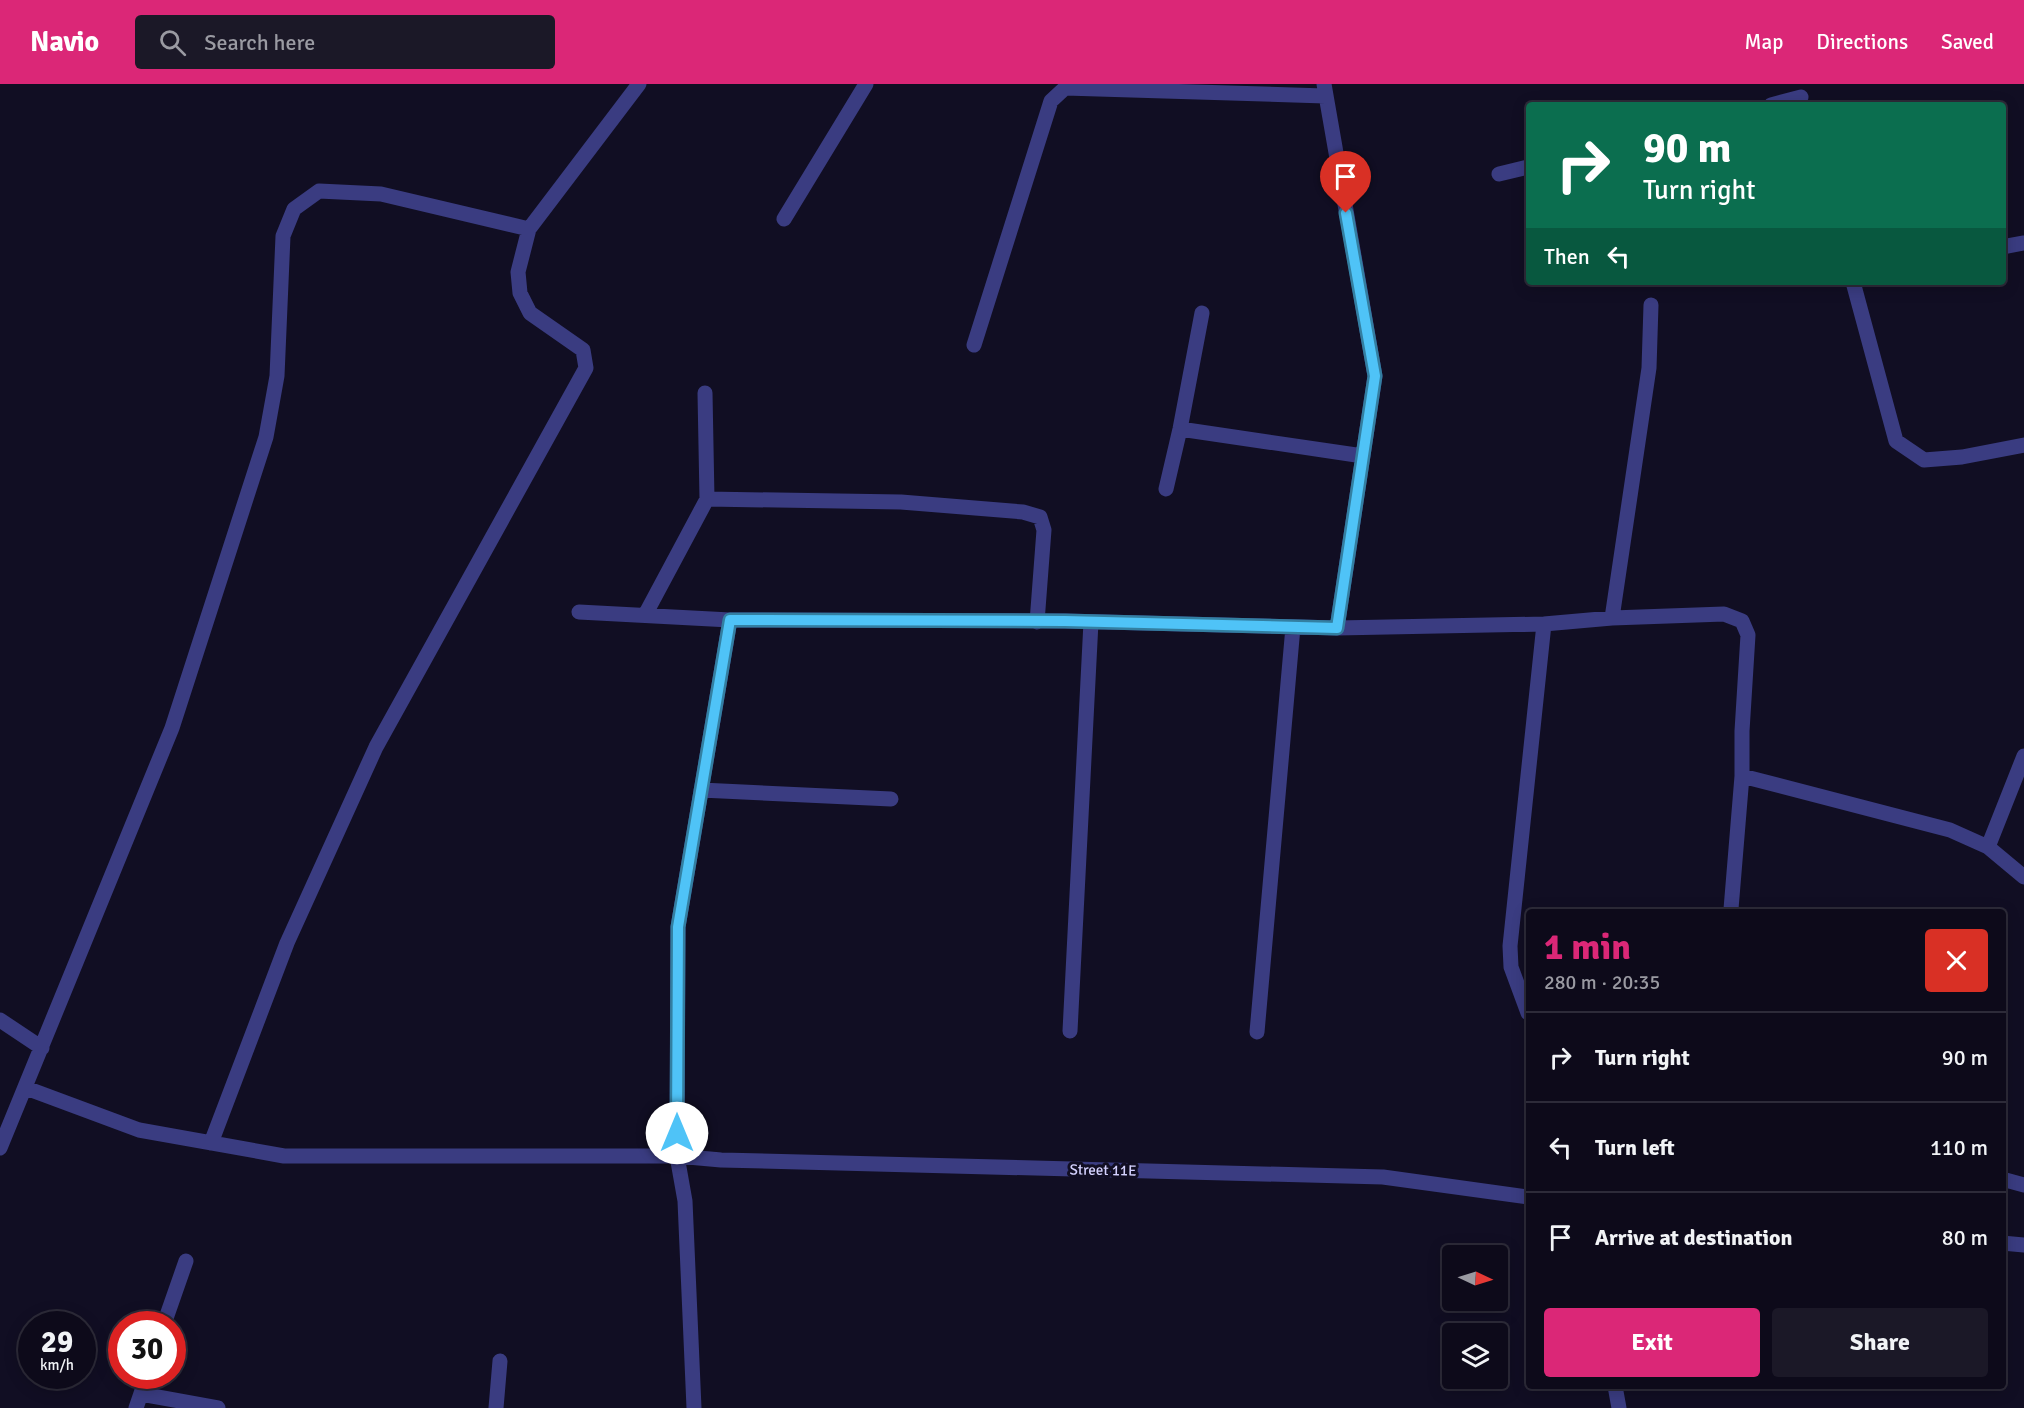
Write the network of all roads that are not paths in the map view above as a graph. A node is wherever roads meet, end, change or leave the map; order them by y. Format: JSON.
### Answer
{"nodes":[{"id":1,"x":639,"y":84,"type":"edge"},
{"id":2,"x":866,"y":84,"type":"edge"},
{"id":3,"x":1324,"y":90,"type":"edge"},
{"id":4,"x":1801,"y":95,"type":"edge"},
{"id":5,"x":1780,"y":102,"type":"edge"},
{"id":6,"x":1526,"y":167,"type":"edge"},
{"id":7,"x":1499,"y":174,"type":"dead end"},
{"id":8,"x":784,"y":219,"type":"dead end"},
{"id":9,"x":530,"y":229,"type":"junction"},
{"id":10,"x":2024,"y":243,"type":"edge"},
{"id":11,"x":2006,"y":246,"type":"edge"},
{"id":12,"x":1854,"y":285,"type":"edge"},
{"id":13,"x":1651,"y":305,"type":"dead end"},
{"id":14,"x":1202,"y":313,"type":"dead end"},
{"id":15,"x":974,"y":345,"type":"dead end"},
{"id":16,"x":705,"y":393,"type":"dead end"},
{"id":17,"x":1180,"y":429,"type":"junction"},
{"id":18,"x":2024,"y":446,"type":"edge"},
{"id":19,"x":1363,"y":456,"type":"junction"},
{"id":20,"x":1166,"y":489,"type":"dead end"},
{"id":21,"x":707,"y":499,"type":"junction"},
{"id":22,"x":579,"y":612,"type":"dead end"},
{"id":23,"x":645,"y":615,"type":"junction"},
{"id":24,"x":1612,"y":618,"type":"junction"},
{"id":25,"x":730,"y":620,"type":"junction"},
{"id":26,"x":1037,"y":622,"type":"junction"},
{"id":27,"x":1091,"y":622,"type":"junction"},
{"id":28,"x":1544,"y":624,"type":"junction"},
{"id":29,"x":1293,"y":627,"type":"junction"},
{"id":30,"x":1337,"y":628,"type":"junction"},
{"id":31,"x":2024,"y":756,"type":"edge"},
{"id":32,"x":1742,"y":776,"type":"junction"},
{"id":33,"x":701,"y":790,"type":"junction"},
{"id":34,"x":891,"y":799,"type":"dead end"},
{"id":35,"x":1988,"y":847,"type":"junction"},
{"id":36,"x":2024,"y":877,"type":"edge"},
{"id":37,"x":1731,"y":909,"type":"dead end"},
{"id":38,"x":1526,"y":1007,"type":"edge"},
{"id":39,"x":0,"y":1020,"type":"edge"},
{"id":40,"x":1070,"y":1031,"type":"dead end"},
{"id":41,"x":1257,"y":1032,"type":"dead end"},
{"id":42,"x":42,"y":1048,"type":"junction"},
{"id":43,"x":26,"y":1088,"type":"junction"},
{"id":44,"x":211,"y":1143,"type":"junction"},
{"id":45,"x":0,"y":1148,"type":"edge"},
{"id":46,"x":677,"y":1156,"type":"junction"},
{"id":47,"x":2006,"y":1180,"type":"edge"},
{"id":48,"x":2024,"y":1185,"type":"edge"},
{"id":49,"x":1526,"y":1197,"type":"edge"},
{"id":50,"x":2006,"y":1243,"type":"edge"},
{"id":51,"x":2024,"y":1245,"type":"edge"},
{"id":52,"x":186,"y":1261,"type":"dead end"},
{"id":53,"x":169,"y":1311,"type":"edge"},
{"id":54,"x":500,"y":1361,"type":"dead end"},
{"id":55,"x":1616,"y":1389,"type":"edge"},
{"id":56,"x":139,"y":1401,"type":"edge"},
{"id":57,"x":218,"y":1408,"type":"edge"},
{"id":58,"x":496,"y":1408,"type":"edge"},
{"id":59,"x":694,"y":1408,"type":"edge"},
{"id":60,"x":1619,"y":1408,"type":"edge"}],
"edges":[{"from":1,"to":9,"type":"street"},
{"from":2,"to":8,"type":"street"},
{"from":3,"to":15,"type":"street"},
{"from":3,"to":19,"type":"street"},
{"from":4,"to":5,"type":"street"},
{"from":6,"to":7,"type":"street"},
{"from":9,"to":42,"type":"street"},
{"from":9,"to":44,"type":"street"},
{"from":10,"to":11,"type":"street"},
{"from":12,"to":18,"type":"street"},
{"from":13,"to":24,"type":"street"},
{"from":14,"to":17,"type":"street"},
{"from":16,"to":21,"type":"street"},
{"from":17,"to":19,"type":"street"},
{"from":17,"to":20,"type":"street"},
{"from":19,"to":30,"type":"street"},
{"from":21,"to":23,"type":"street"},
{"from":21,"to":26,"type":"street"},
{"from":22,"to":23,"type":"street"},
{"from":23,"to":25,"type":"street"},
{"from":24,"to":28,"type":"street"},
{"from":24,"to":32,"type":"street"},
{"from":25,"to":26,"type":"street"},
{"from":25,"to":33,"type":"street"},
{"from":26,"to":27,"type":"street"},
{"from":27,"to":29,"type":"street"},
{"from":27,"to":40,"type":"street"},
{"from":28,"to":30,"type":"street"},
{"from":28,"to":38,"type":"street"},
{"from":29,"to":30,"type":"street"},
{"from":29,"to":41,"type":"street"},
{"from":31,"to":35,"type":"street"},
{"from":32,"to":35,"type":"street"},
{"from":32,"to":37,"type":"street"},
{"from":33,"to":34,"type":"street"},
{"from":33,"to":46,"type":"street"},
{"from":35,"to":36,"type":"street"},
{"from":39,"to":42,"type":"street"},
{"from":42,"to":43,"type":"street"},
{"from":43,"to":44,"type":"street","name":"Street 11E"},
{"from":43,"to":45,"type":"street"},
{"from":44,"to":46,"type":"street","name":"Street 11E"},
{"from":46,"to":49,"type":"street","name":"Street 11E"},
{"from":46,"to":59,"type":"street"},
{"from":47,"to":48,"type":"street"},
{"from":50,"to":51,"type":"street"},
{"from":52,"to":53,"type":"street"},
{"from":54,"to":58,"type":"street"},
{"from":55,"to":60,"type":"street"},
{"from":56,"to":57,"type":"street"}]}
